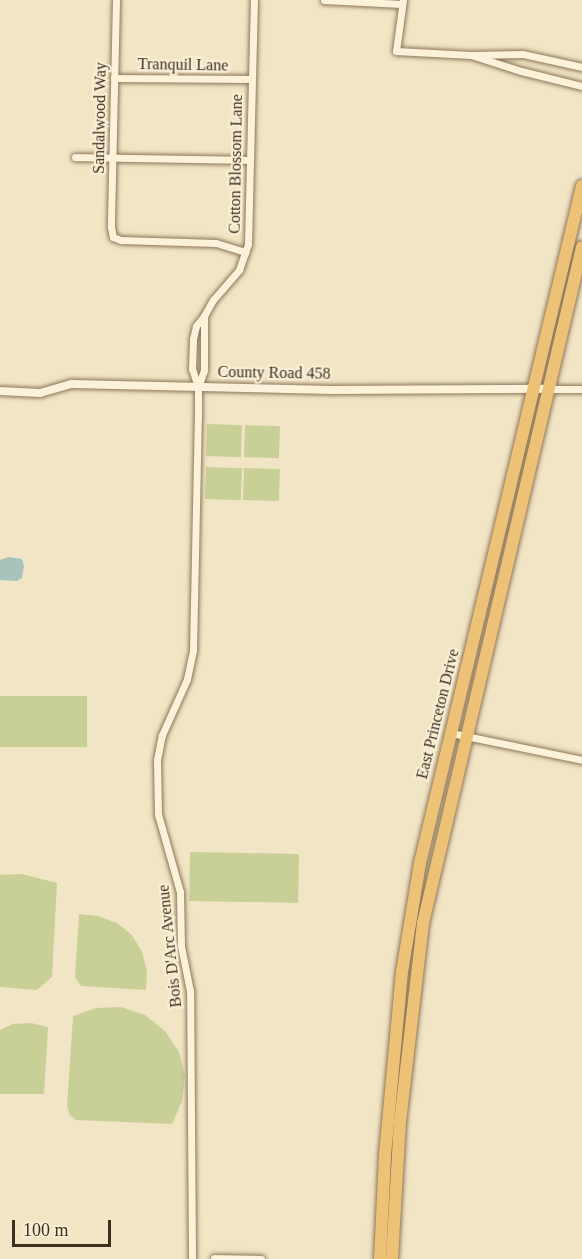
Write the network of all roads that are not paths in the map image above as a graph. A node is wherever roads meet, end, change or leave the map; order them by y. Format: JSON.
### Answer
{"nodes":[{"id":1,"x":116,"y":0,"type":"edge"},
{"id":2,"x":254,"y":0,"type":"edge"},
{"id":3,"x":324,"y":0,"type":"edge"},
{"id":4,"x":403,"y":2,"type":"edge"},
{"id":5,"x":471,"y":55,"type":"junction"},
{"id":6,"x":582,"y":67,"type":"edge"},
{"id":7,"x":114,"y":78,"type":"junction"},
{"id":8,"x":251,"y":79,"type":"junction"},
{"id":9,"x":582,"y":86,"type":"edge"},
{"id":10,"x":75,"y":157,"type":"dead end"},
{"id":11,"x":112,"y":157,"type":"junction"},
{"id":12,"x":250,"y":160,"type":"junction"},
{"id":13,"x":582,"y":186,"type":"edge"},
{"id":14,"x":582,"y":247,"type":"edge"},
{"id":15,"x":246,"y":252,"type":"junction"},
{"id":16,"x":204,"y":316,"type":"junction"},
{"id":17,"x":198,"y":387,"type":"junction"},
{"id":18,"x":534,"y":388,"type":"junction"},
{"id":19,"x":548,"y":389,"type":"junction"},
{"id":20,"x":582,"y":389,"type":"edge"},
{"id":21,"x":0,"y":391,"type":"edge"},
{"id":22,"x":451,"y":733,"type":"junction"},
{"id":23,"x":465,"y":736,"type":"junction"},
{"id":24,"x":582,"y":760,"type":"edge"},
{"id":25,"x":420,"y":863,"type":"junction"},
{"id":26,"x":436,"y":866,"type":"junction"},
{"id":27,"x":387,"y":1245,"type":"junction"},
{"id":28,"x":214,"y":1258,"type":"edge"},
{"id":29,"x":192,"y":1259,"type":"edge"},
{"id":30,"x":261,"y":1259,"type":"edge"},
{"id":31,"x":380,"y":1259,"type":"edge"},
{"id":32,"x":392,"y":1259,"type":"edge"}],
"edges":[{"from":1,"to":7,"type":"street","name":"Sandalwood Way"},
{"from":2,"to":8,"type":"street","name":"Cotton Blossom Lane"},
{"from":3,"to":4,"type":"street"},
{"from":4,"to":5,"type":"street"},
{"from":5,"to":6,"type":"street"},
{"from":5,"to":9,"type":"street"},
{"from":7,"to":8,"type":"street","name":"Tranquil Lane"},
{"from":7,"to":11,"type":"street","name":"Sandalwood Way"},
{"from":8,"to":12,"type":"street","name":"Cotton Blossom Lane"},
{"from":10,"to":11,"type":"street"},
{"from":11,"to":12,"type":"street"},
{"from":11,"to":15,"type":"street","name":"Sandalwood Way"},
{"from":12,"to":15,"type":"street","name":"Cotton Blossom Lane"},
{"from":13,"to":18,"type":"highway","name":"East Princeton Drive"},
{"from":14,"to":19,"type":"highway","name":"East Princeton Drive"},
{"from":15,"to":16,"type":"street","name":"Cotton Blossom Lane"},
{"from":16,"to":17,"type":"street"},
{"from":16,"to":17,"type":"street","name":"Cotton Blossom Lane"},
{"from":17,"to":18,"type":"street","name":"County Road 458"},
{"from":17,"to":21,"type":"street","name":"County Road 458"},
{"from":17,"to":29,"type":"street","name":"Bois D'Arc Avenue"},
{"from":18,"to":19,"type":"street","name":"County Road 458"},
{"from":18,"to":22,"type":"highway","name":"East Princeton Drive"},
{"from":19,"to":20,"type":"street"},
{"from":19,"to":23,"type":"highway","name":"East Princeton Drive"},
{"from":22,"to":23,"type":"street"},
{"from":22,"to":25,"type":"highway","name":"East Princeton Drive"},
{"from":23,"to":24,"type":"street"},
{"from":23,"to":26,"type":"highway","name":"East Princeton Drive"},
{"from":25,"to":26,"type":"highway"},
{"from":25,"to":27,"type":"highway","name":"East Princeton Drive"},
{"from":26,"to":27,"type":"highway","name":"East Princeton Drive"},
{"from":27,"to":31,"type":"highway","name":"East Princeton Drive"},
{"from":27,"to":32,"type":"highway","name":"East Princeton Drive"},
{"from":28,"to":30,"type":"street"}]}
